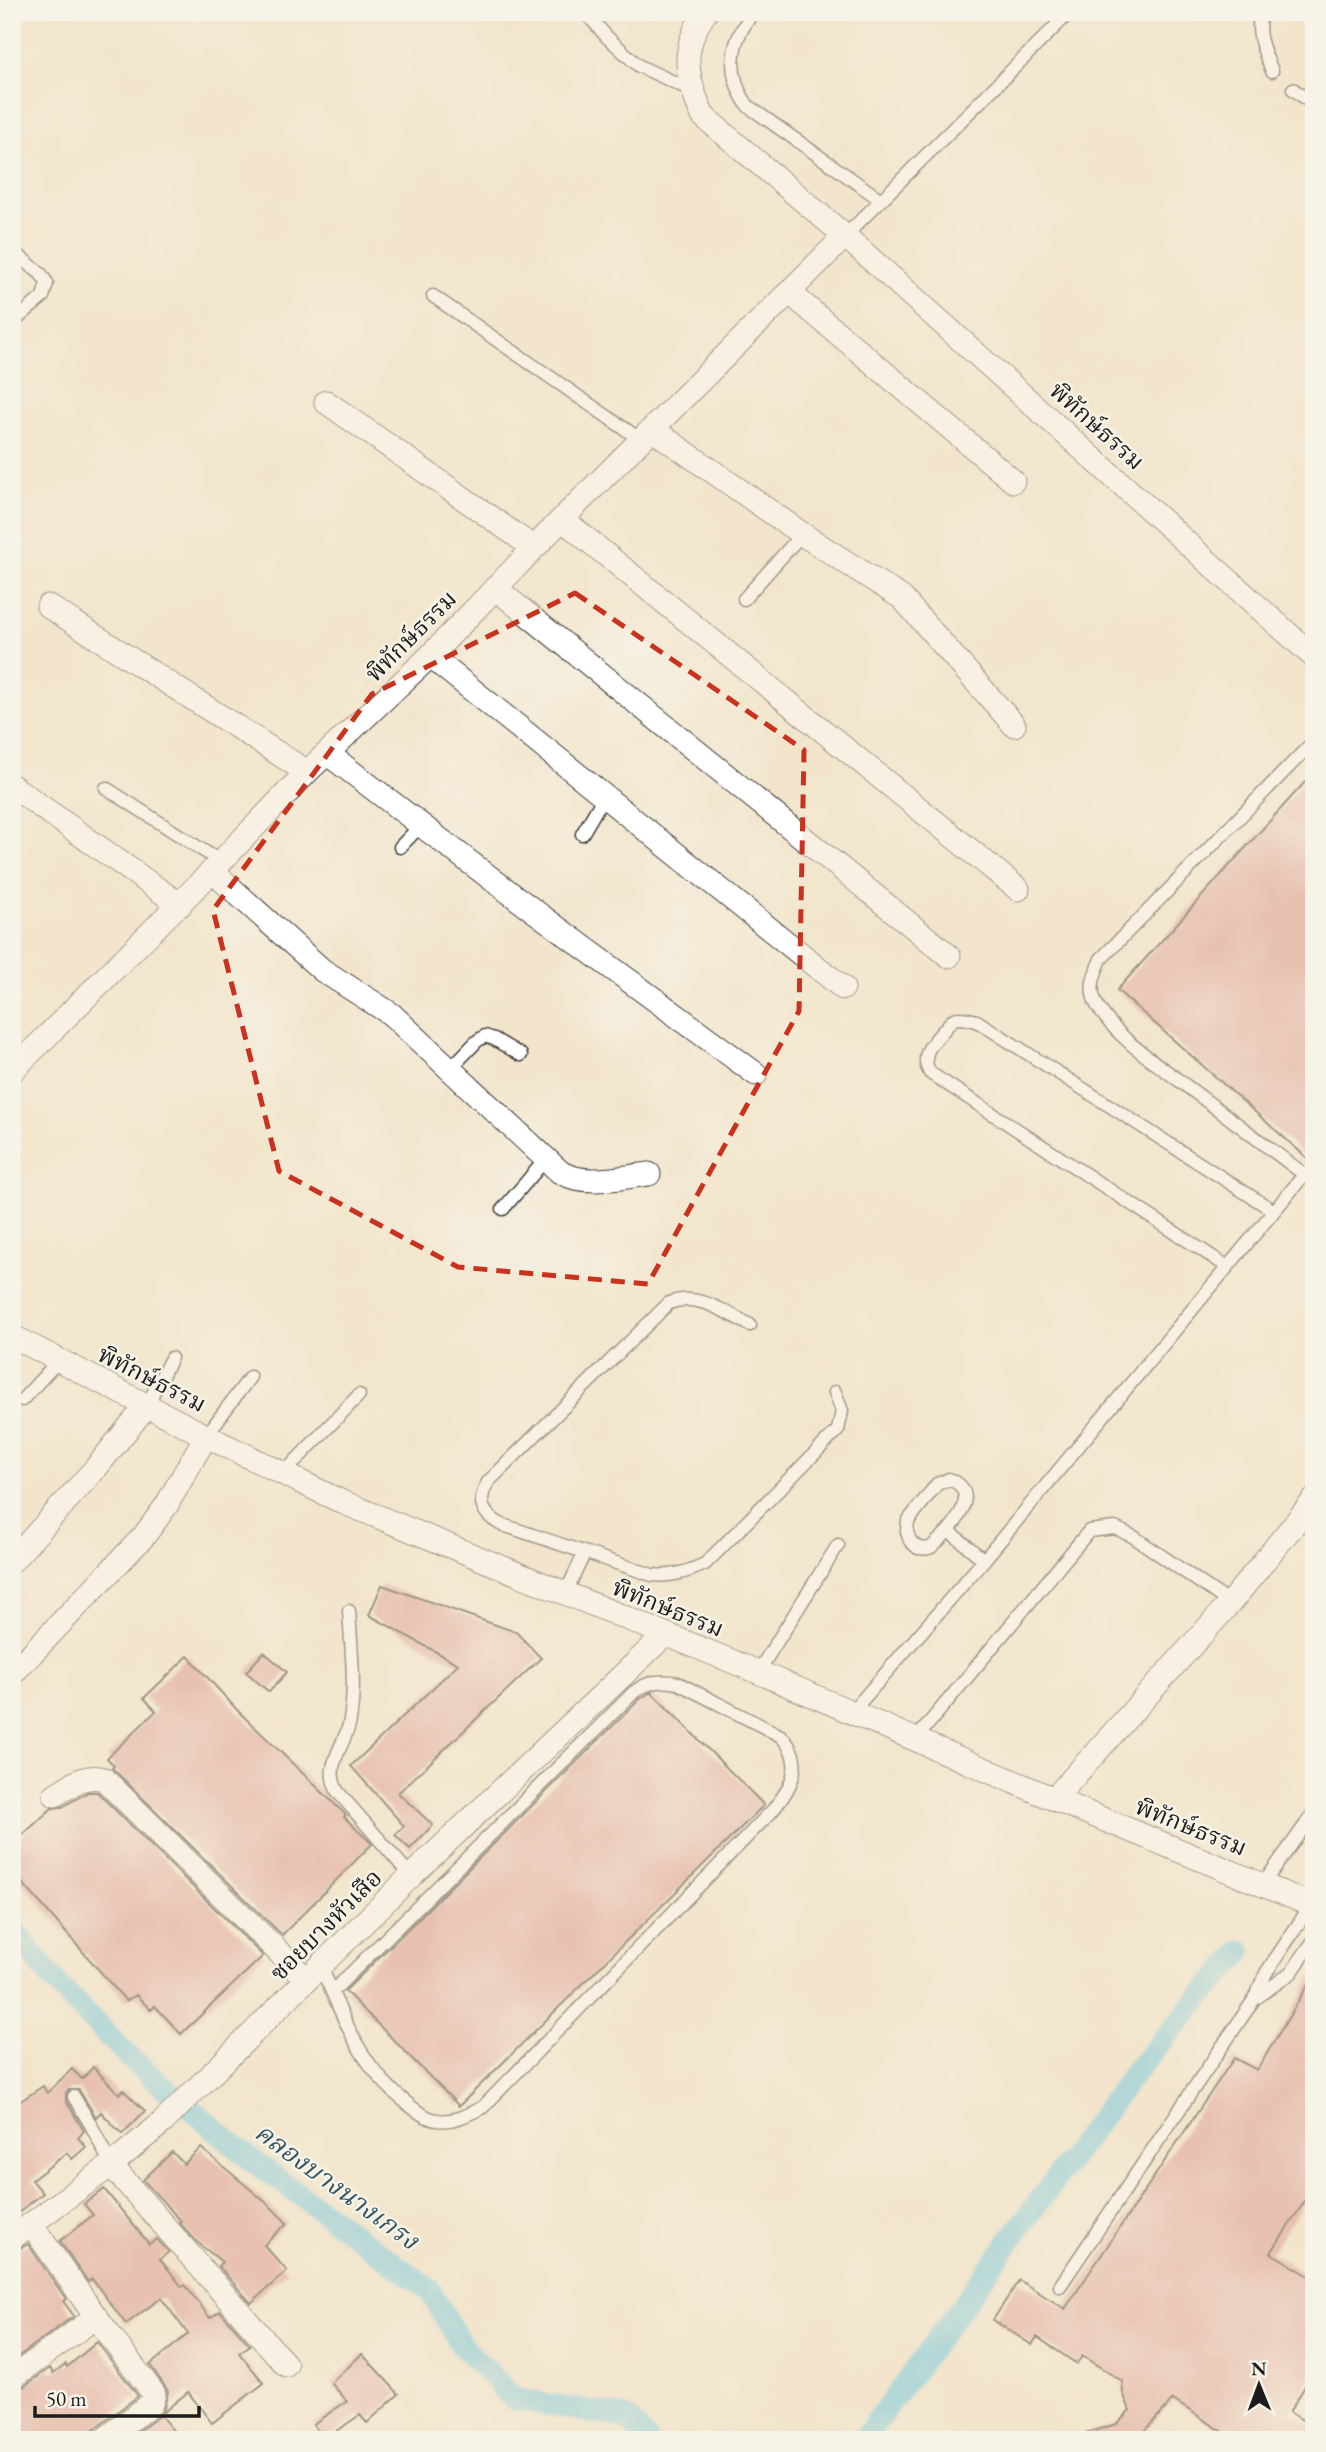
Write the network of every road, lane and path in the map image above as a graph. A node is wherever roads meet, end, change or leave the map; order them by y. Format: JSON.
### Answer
{"nodes":[{"id":1,"x":585,"y":12,"type":"edge"},
{"id":2,"x":706,"y":12,"type":"edge"},
{"id":3,"x":754,"y":12,"type":"edge"},
{"id":4,"x":1070,"y":12,"type":"edge"},
{"id":5,"x":1261,"y":12,"type":"edge"},
{"id":6,"x":1272,"y":71,"type":"dead end"},
{"id":7,"x":1293,"y":89,"type":"dead end"},
{"id":8,"x":691,"y":90,"type":"junction"},
{"id":9,"x":1314,"y":105,"type":"edge"},
{"id":10,"x":881,"y":200,"type":"junction"},
{"id":11,"x":845,"y":236,"type":"junction"},
{"id":12,"x":12,"y":250,"type":"edge"},
{"id":13,"x":790,"y":293,"type":"junction"},
{"id":14,"x":433,"y":296,"type":"dead end"},
{"id":15,"x":12,"y":323,"type":"edge"},
{"id":16,"x":326,"y":402,"type":"dead end"},
{"id":17,"x":646,"y":434,"type":"junction"},
{"id":18,"x":1013,"y":481,"type":"dead end"},
{"id":19,"x":562,"y":519,"type":"junction"},
{"id":20,"x":802,"y":534,"type":"junction"},
{"id":21,"x":534,"y":548,"type":"junction"},
{"id":22,"x":495,"y":589,"type":"junction"},
{"id":23,"x":744,"y":599,"type":"dead end"},
{"id":24,"x":48,"y":606,"type":"dead end"},
{"id":25,"x":430,"y":656,"type":"junction"},
{"id":26,"x":1314,"y":657,"type":"edge"},
{"id":27,"x":1014,"y":725,"type":"dead end"},
{"id":28,"x":1314,"y":741,"type":"edge"},
{"id":29,"x":328,"y":754,"type":"junction"},
{"id":30,"x":307,"y":772,"type":"junction"},
{"id":31,"x":12,"y":786,"type":"edge"},
{"id":32,"x":106,"y":788,"type":"dead end"},
{"id":33,"x":605,"y":795,"type":"junction"},
{"id":34,"x":421,"y":825,"type":"junction"},
{"id":35,"x":582,"y":834,"type":"dead end"},
{"id":36,"x":400,"y":847,"type":"dead end"},
{"id":37,"x":217,"y":867,"type":"junction"},
{"id":38,"x":1018,"y":889,"type":"dead end"},
{"id":39,"x":180,"y":905,"type":"junction"},
{"id":40,"x":949,"y":956,"type":"dead end"},
{"id":41,"x":843,"y":988,"type":"dead end"},
{"id":42,"x":521,"y":1055,"type":"dead end"},
{"id":43,"x":450,"y":1069,"type":"junction"},
{"id":44,"x":13,"y":1070,"type":"edge"},
{"id":45,"x":756,"y":1074,"type":"dead end"},
{"id":46,"x":12,"y":1142,"type":"edge"},
{"id":47,"x":546,"y":1159,"type":"junction"},
{"id":48,"x":12,"y":1168,"type":"edge"},
{"id":49,"x":649,"y":1174,"type":"dead end"},
{"id":50,"x":1309,"y":1178,"type":"edge"},
{"id":51,"x":503,"y":1209,"type":"dead end"},
{"id":52,"x":1274,"y":1211,"type":"junction"},
{"id":53,"x":1228,"y":1267,"type":"junction"},
{"id":54,"x":750,"y":1325,"type":"dead end"},
{"id":55,"x":12,"y":1336,"type":"edge"},
{"id":56,"x":171,"y":1359,"type":"dead end"},
{"id":57,"x":59,"y":1360,"type":"junction"},
{"id":58,"x":250,"y":1377,"type":"dead end"},
{"id":59,"x":835,"y":1392,"type":"dead end"},
{"id":60,"x":359,"y":1395,"type":"dead end"},
{"id":61,"x":22,"y":1400,"type":"dead end"},
{"id":62,"x":147,"y":1405,"type":"junction"},
{"id":63,"x":206,"y":1436,"type":"junction"},
{"id":64,"x":283,"y":1474,"type":"junction"},
{"id":65,"x":1314,"y":1500,"type":"edge"},
{"id":66,"x":949,"y":1531,"type":"junction"},
{"id":67,"x":838,"y":1545,"type":"dead end"},
{"id":68,"x":584,"y":1553,"type":"junction"},
{"id":69,"x":984,"y":1560,"type":"junction"},
{"id":70,"x":12,"y":1561,"type":"edge"},
{"id":71,"x":565,"y":1594,"type":"junction"},
{"id":72,"x":1230,"y":1603,"type":"junction"},
{"id":73,"x":349,"y":1611,"type":"dead end"},
{"id":74,"x":666,"y":1635,"type":"junction"},
{"id":75,"x":758,"y":1672,"type":"junction"},
{"id":76,"x":12,"y":1674,"type":"edge"},
{"id":77,"x":851,"y":1713,"type":"junction"},
{"id":78,"x":915,"y":1740,"type":"junction"},
{"id":79,"x":55,"y":1795,"type":"dead end"},
{"id":80,"x":1054,"y":1799,"type":"junction"},
{"id":81,"x":1314,"y":1813,"type":"edge"},
{"id":82,"x":411,"y":1876,"type":"junction"},
{"id":83,"x":1263,"y":1884,"type":"junction"},
{"id":84,"x":1312,"y":1905,"type":"edge"},
{"id":85,"x":1314,"y":1940,"type":"edge"},
{"id":86,"x":314,"y":1973,"type":"junction"},
{"id":87,"x":332,"y":1992,"type":"junction"},
{"id":88,"x":1255,"y":1998,"type":"junction"},
{"id":89,"x":74,"y":2097,"type":"dead end"},
{"id":90,"x":111,"y":2165,"type":"junction"},
{"id":91,"x":31,"y":2224,"type":"junction"},
{"id":92,"x":12,"y":2238,"type":"edge"},
{"id":93,"x":1060,"y":2286,"type":"dead end"},
{"id":94,"x":96,"y":2316,"type":"junction"},
{"id":95,"x":286,"y":2365,"type":"dead end"},
{"id":96,"x":12,"y":2378,"type":"edge"},
{"id":97,"x":104,"y":2440,"type":"edge"}],
"edges":[{"from":1,"to":8,"type":"lane"},
{"from":2,"to":8,"type":"street","name":"พิทักษ์ธรรม"},
{"from":3,"to":10,"type":"lane"},
{"from":4,"to":10,"type":"lane"},
{"from":5,"to":6,"type":"lane"},
{"from":7,"to":9,"type":"lane"},
{"from":8,"to":11,"type":"street","name":"พิทักษ์ธรรม"},
{"from":10,"to":11,"type":"lane"},
{"from":11,"to":13,"type":"street","name":"พิทักษ์ธรรม"},
{"from":11,"to":26,"type":"street","name":"พิทักษ์ธรรม"},
{"from":12,"to":15,"type":"lane"},
{"from":13,"to":17,"type":"street","name":"พิทักษ์ธรรม"},
{"from":13,"to":18,"type":"street"},
{"from":14,"to":17,"type":"lane"},
{"from":16,"to":21,"type":"street"},
{"from":17,"to":19,"type":"street","name":"พิทักษ์ธรรม"},
{"from":17,"to":20,"type":"street"},
{"from":19,"to":21,"type":"street","name":"พิทักษ์ธรรม"},
{"from":19,"to":38,"type":"street"},
{"from":20,"to":23,"type":"lane"},
{"from":20,"to":27,"type":"street"},
{"from":21,"to":22,"type":"street","name":"พิทักษ์ธรรม"},
{"from":22,"to":25,"type":"street","name":"พิทักษ์ธรรม"},
{"from":22,"to":40,"type":"street"},
{"from":24,"to":30,"type":"street"},
{"from":25,"to":29,"type":"street","name":"พิทักษ์ธรรม"},
{"from":25,"to":33,"type":"street"},
{"from":28,"to":50,"type":"lane"},
{"from":29,"to":30,"type":"street","name":"พิทักษ์ธรรม"},
{"from":29,"to":34,"type":"street"},
{"from":30,"to":37,"type":"street","name":"พิทักษ์ธรรม"},
{"from":31,"to":39,"type":"street"},
{"from":32,"to":37,"type":"lane"},
{"from":33,"to":35,"type":"lane"},
{"from":33,"to":41,"type":"street"},
{"from":34,"to":36,"type":"lane"},
{"from":34,"to":45,"type":"street"},
{"from":37,"to":39,"type":"street","name":"พิทักษ์ธรรม"},
{"from":37,"to":43,"type":"street"},
{"from":39,"to":44,"type":"street","name":"พิทักษ์ธรรม"},
{"from":42,"to":43,"type":"lane"},
{"from":43,"to":47,"type":"street"},
{"from":46,"to":48,"type":"lane"},
{"from":47,"to":49,"type":"street"},
{"from":47,"to":51,"type":"lane"},
{"from":50,"to":52,"type":"lane"},
{"from":52,"to":53,"type":"lane"},
{"from":52,"to":53,"type":"lane"},
{"from":53,"to":69,"type":"lane"},
{"from":54,"to":68,"type":"lane"},
{"from":55,"to":57,"type":"street","name":"พิทักษ์ธรรม"},
{"from":56,"to":62,"type":"lane"},
{"from":57,"to":61,"type":"lane"},
{"from":57,"to":62,"type":"street","name":"พิทักษ์ธรรม"},
{"from":58,"to":63,"type":"lane"},
{"from":59,"to":68,"type":"lane"},
{"from":60,"to":64,"type":"lane"},
{"from":62,"to":63,"type":"street","name":"พิทักษ์ธรรม"},
{"from":62,"to":70,"type":"street"},
{"from":63,"to":64,"type":"street","name":"พิทักษ์ธรรม"},
{"from":63,"to":76,"type":"street"},
{"from":64,"to":71,"type":"street","name":"พิทักษ์ธรรม"},
{"from":65,"to":72,"type":"street"},
{"from":66,"to":66,"type":"lane"},
{"from":66,"to":69,"type":"lane"},
{"from":67,"to":75,"type":"lane"},
{"from":68,"to":71,"type":"lane"},
{"from":69,"to":77,"type":"lane"},
{"from":71,"to":74,"type":"street","name":"พิทักษ์ธรรม"},
{"from":72,"to":78,"type":"lane"},
{"from":72,"to":80,"type":"street"},
{"from":73,"to":82,"type":"lane"},
{"from":74,"to":75,"type":"street","name":"พิทักษ์ธรรม"},
{"from":74,"to":82,"type":"street","name":"ซอยบางหัวเสือ"},
{"from":75,"to":77,"type":"street","name":"พิทักษ์ธรรม"},
{"from":77,"to":78,"type":"street","name":"พิทักษ์ธรรม"},
{"from":78,"to":80,"type":"street","name":"พิทักษ์ธรรม"},
{"from":79,"to":86,"type":"street"},
{"from":80,"to":83,"type":"street","name":"พิทักษ์ธรรม"},
{"from":81,"to":83,"type":"lane"},
{"from":82,"to":86,"type":"street","name":"ซอยบางหัวเสือ"},
{"from":83,"to":84,"type":"street","name":"พิทักษ์ธรรม"},
{"from":84,"to":88,"type":"lane"},
{"from":85,"to":88,"type":"lane"},
{"from":86,"to":87,"type":"lane"},
{"from":86,"to":90,"type":"street","name":"ซอยบางหัวเสือ"},
{"from":87,"to":87,"type":"lane"},
{"from":88,"to":93,"type":"lane"},
{"from":89,"to":90,"type":"lane"},
{"from":90,"to":91,"type":"street","name":"ซอยบางหัวเสือ"},
{"from":90,"to":95,"type":"street"},
{"from":91,"to":92,"type":"street","name":"ซอยบางหัวเสือ"},
{"from":91,"to":94,"type":"street"},
{"from":94,"to":96,"type":"street"},
{"from":94,"to":97,"type":"street"}]}
